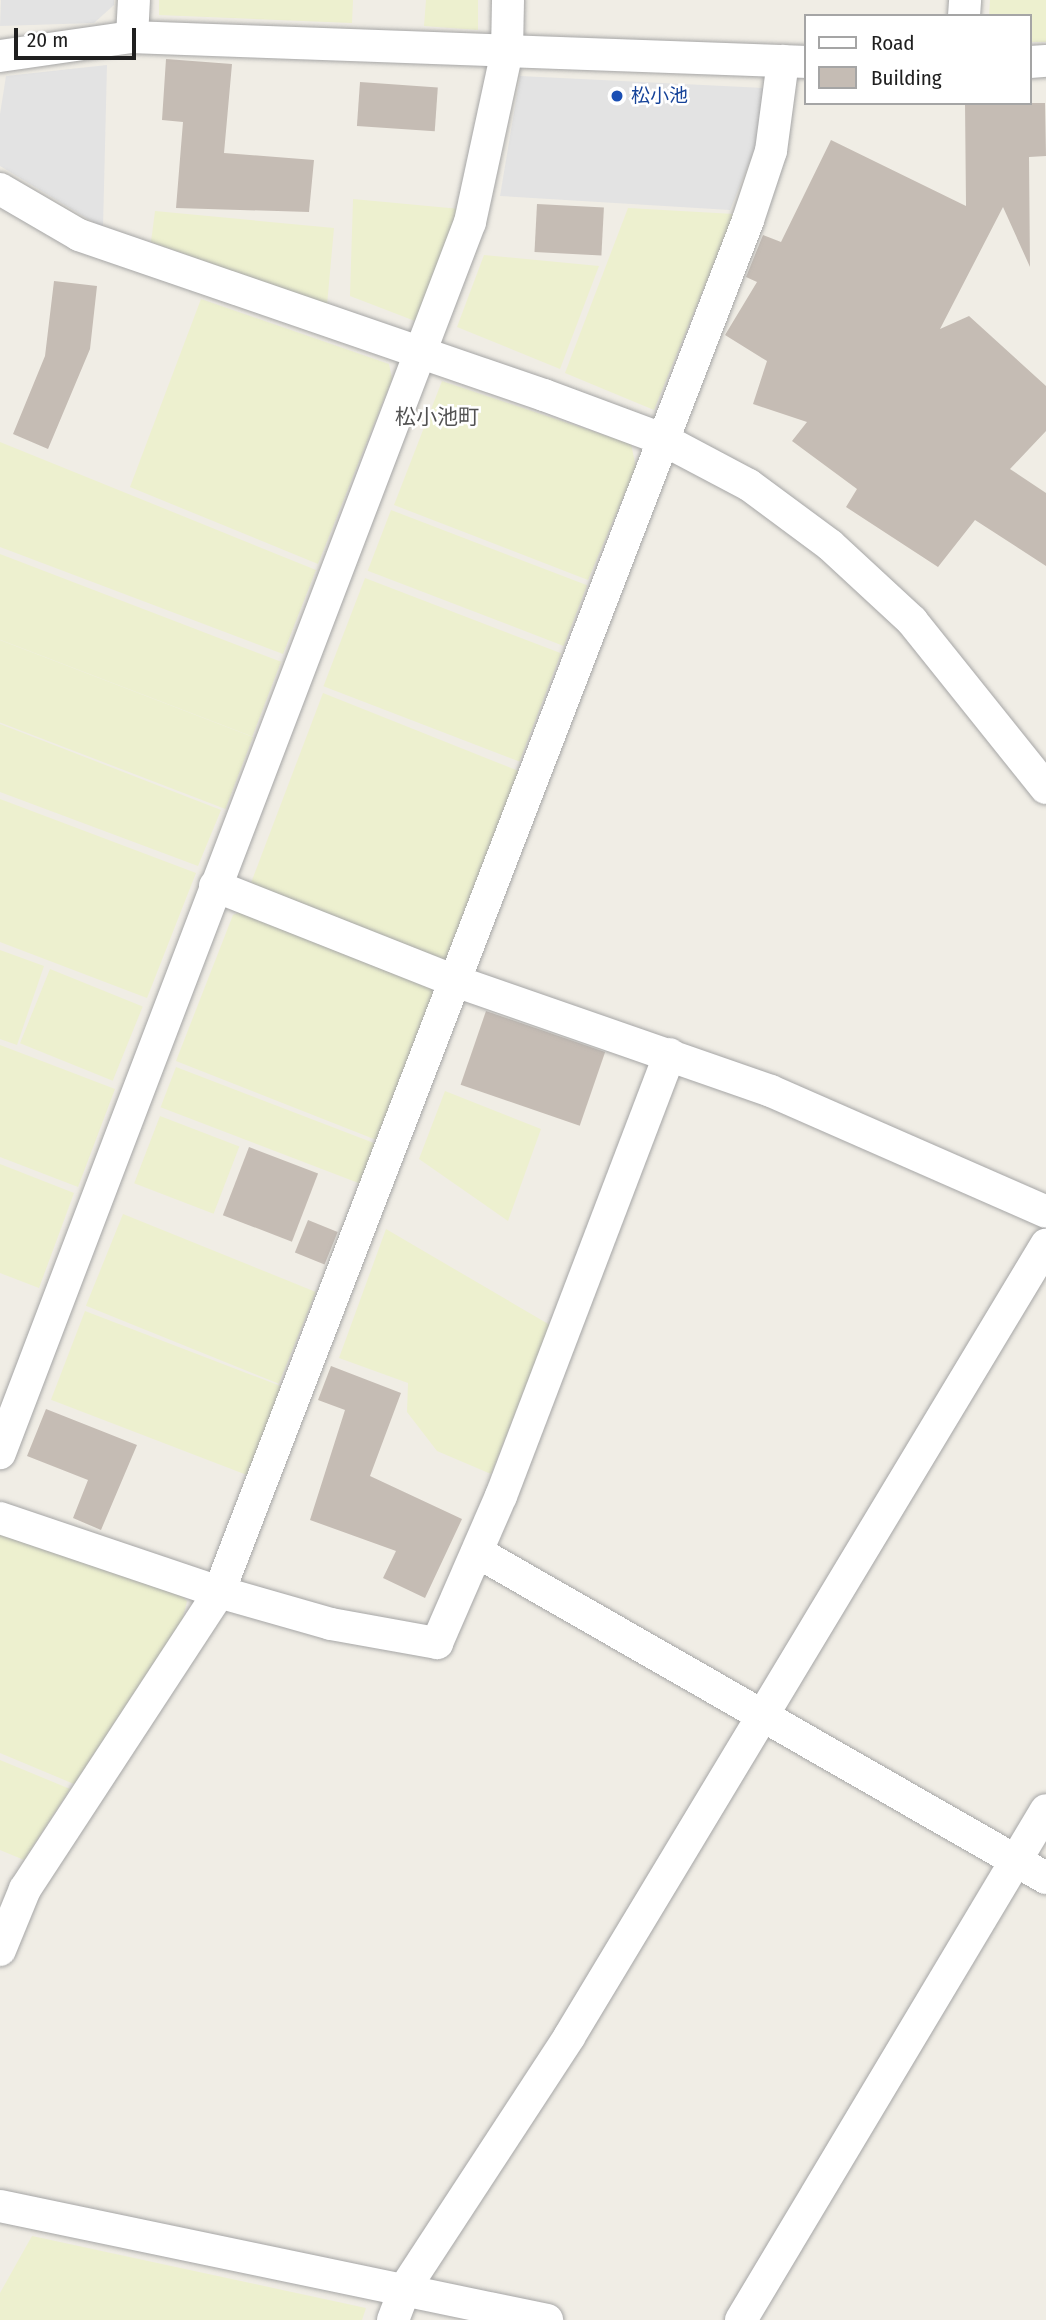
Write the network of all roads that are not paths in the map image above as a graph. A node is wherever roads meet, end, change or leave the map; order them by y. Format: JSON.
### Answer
{"nodes":[{"id":1,"x":134,"y":0,"type":"edge"},
{"id":2,"x":508,"y":0,"type":"edge"},
{"id":3,"x":132,"y":37,"type":"junction"},
{"id":4,"x":507,"y":51,"type":"junction"},
{"id":5,"x":0,"y":56,"type":"edge"},
{"id":6,"x":794,"y":62,"type":"edge"},
{"id":7,"x":0,"y":189,"type":"edge"},
{"id":8,"x":422,"y":354,"type":"junction"},
{"id":9,"x":662,"y":439,"type":"junction"},
{"id":10,"x":1046,"y":788,"type":"edge"},
{"id":11,"x":215,"y":886,"type":"junction"},
{"id":12,"x":458,"y":982,"type":"junction"},
{"id":13,"x":670,"y":1055,"type":"junction"},
{"id":14,"x":1046,"y":1212,"type":"edge"},
{"id":15,"x":1046,"y":1245,"type":"edge"},
{"id":16,"x":0,"y":1453,"type":"edge"},
{"id":17,"x":0,"y":1518,"type":"edge"},
{"id":18,"x":477,"y":1552,"type":"junction"},
{"id":19,"x":219,"y":1592,"type":"junction"},
{"id":20,"x":763,"y":1714,"type":"junction"},
{"id":21,"x":1046,"y":1810,"type":"edge"},
{"id":22,"x":1015,"y":1860,"type":"junction"},
{"id":23,"x":1046,"y":1878,"type":"edge"},
{"id":24,"x":0,"y":1950,"type":"edge"},
{"id":25,"x":0,"y":2206,"type":"edge"},
{"id":26,"x":405,"y":2288,"type":"junction"},
{"id":27,"x":393,"y":2320,"type":"edge"},
{"id":28,"x":547,"y":2320,"type":"edge"},
{"id":29,"x":741,"y":2320,"type":"edge"}],
"edges":[{"from":1,"to":3,"type":"street"},
{"from":2,"to":4,"type":"street"},
{"from":3,"to":4,"type":"street"},
{"from":3,"to":5,"type":"street"},
{"from":4,"to":6,"type":"street"},
{"from":4,"to":8,"type":"street"},
{"from":6,"to":9,"type":"street"},
{"from":7,"to":8,"type":"street"},
{"from":8,"to":9,"type":"street"},
{"from":8,"to":11,"type":"street"},
{"from":9,"to":10,"type":"street"},
{"from":9,"to":12,"type":"street"},
{"from":11,"to":12,"type":"street"},
{"from":11,"to":16,"type":"street"},
{"from":12,"to":13,"type":"street"},
{"from":12,"to":19,"type":"street"},
{"from":13,"to":14,"type":"street"},
{"from":13,"to":18,"type":"street"},
{"from":15,"to":20,"type":"street"},
{"from":17,"to":19,"type":"street"},
{"from":18,"to":19,"type":"street"},
{"from":18,"to":20,"type":"street"},
{"from":19,"to":24,"type":"street"},
{"from":20,"to":22,"type":"street"},
{"from":20,"to":26,"type":"street"},
{"from":21,"to":22,"type":"street"},
{"from":22,"to":23,"type":"street"},
{"from":22,"to":29,"type":"street"},
{"from":25,"to":26,"type":"street"},
{"from":26,"to":27,"type":"street"},
{"from":26,"to":28,"type":"street"}]}
